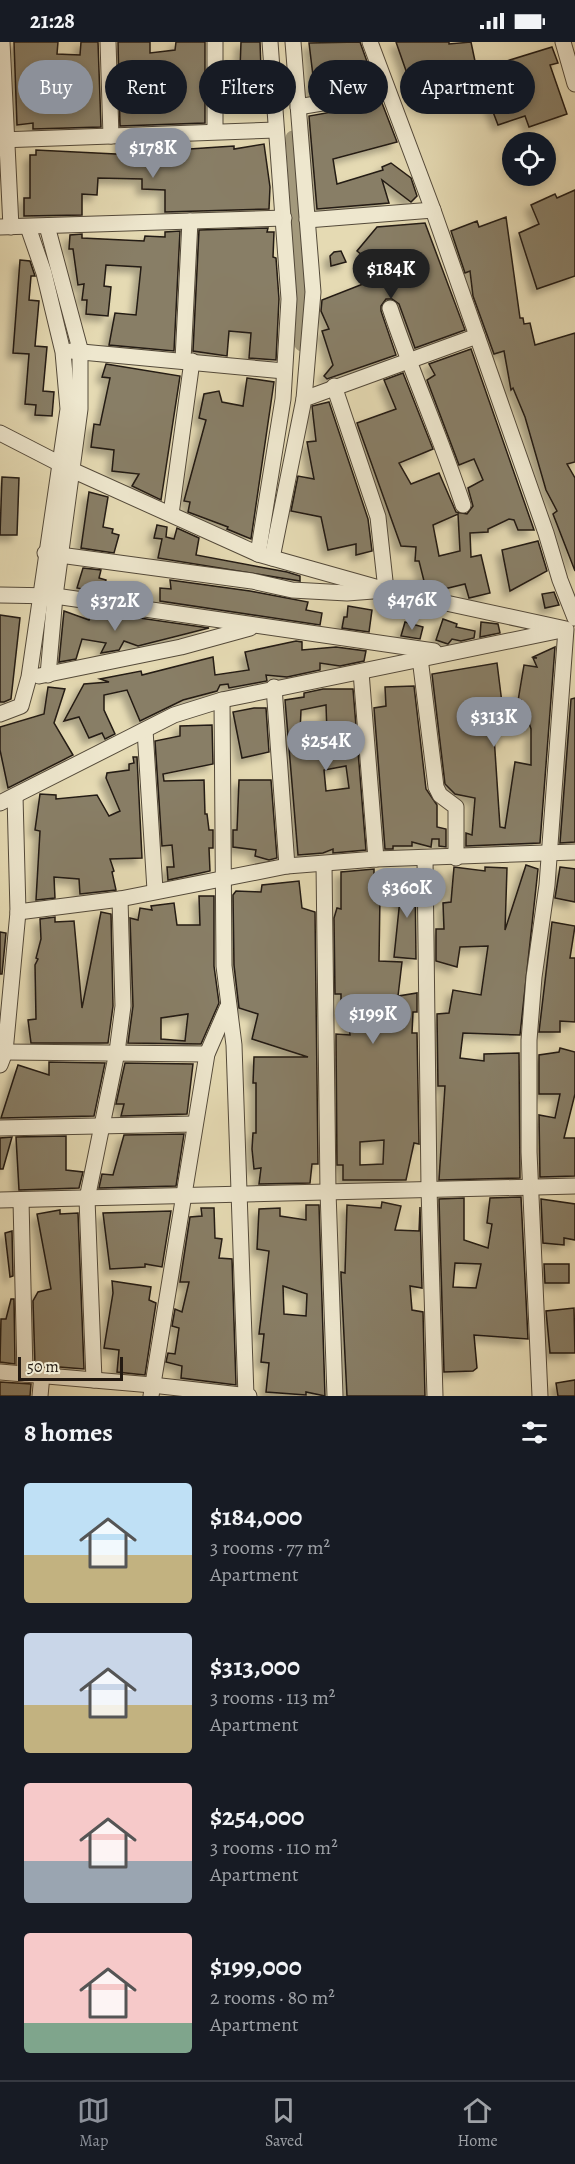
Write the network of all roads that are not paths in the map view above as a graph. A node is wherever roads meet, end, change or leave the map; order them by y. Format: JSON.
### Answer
{"nodes":[{"id":1,"x":2,"y":42,"type":"edge"},
{"id":2,"x":108,"y":42,"type":"edge"},
{"id":3,"x":215,"y":42,"type":"edge"},
{"id":4,"x":270,"y":42,"type":"edge"},
{"id":5,"x":293,"y":42,"type":"edge"},
{"id":6,"x":370,"y":42,"type":"edge"},
{"id":7,"x":563,"y":42,"type":"edge"},
{"id":8,"x":376,"y":60,"type":"edge"},
{"id":9,"x":575,"y":84,"type":"edge"},
{"id":10,"x":388,"y":92,"type":"edge"},
{"id":11,"x":308,"y":105,"type":"edge"},
{"id":12,"x":298,"y":107,"type":"junction"},
{"id":13,"x":215,"y":130,"type":"junction"},
{"id":14,"x":276,"y":130,"type":"junction"},
{"id":15,"x":111,"y":136,"type":"junction"},
{"id":16,"x":3,"y":140,"type":"edge"},
{"id":17,"x":433,"y":210,"type":"junction"},
{"id":18,"x":284,"y":218,"type":"junction"},
{"id":19,"x":307,"y":220,"type":"junction"},
{"id":20,"x":190,"y":221,"type":"junction"},
{"id":21,"x":28,"y":226,"type":"junction"},
{"id":22,"x":47,"y":226,"type":"junction"},
{"id":23,"x":6,"y":227,"type":"edge"},
{"id":24,"x":390,"y":308,"type":"dead end"},
{"id":25,"x":477,"y":336,"type":"junction"},
{"id":26,"x":80,"y":349,"type":"junction"},
{"id":27,"x":63,"y":352,"type":"junction"},
{"id":28,"x":188,"y":360,"type":"junction"},
{"id":29,"x":407,"y":360,"type":"junction"},
{"id":30,"x":284,"y":371,"type":"junction"},
{"id":31,"x":334,"y":386,"type":"junction"},
{"id":32,"x":303,"y":399,"type":"junction"},
{"id":33,"x":72,"y":427,"type":"junction"},
{"id":34,"x":0,"y":433,"type":"edge"},
{"id":35,"x":66,"y":467,"type":"junction"},
{"id":36,"x":463,"y":505,"type":"dead end"},
{"id":37,"x":171,"y":514,"type":"junction"},
{"id":38,"x":45,"y":552,"type":"junction"},
{"id":39,"x":61,"y":554,"type":"junction"},
{"id":40,"x":265,"y":556,"type":"junction"},
{"id":41,"x":386,"y":590,"type":"junction"},
{"id":42,"x":0,"y":595,"type":"edge"},
{"id":43,"x":39,"y":595,"type":"junction"},
{"id":44,"x":55,"y":596,"type":"junction"},
{"id":45,"x":572,"y":625,"type":"edge"},
{"id":46,"x":256,"y":627,"type":"junction"},
{"id":47,"x":442,"y":652,"type":"junction"},
{"id":48,"x":420,"y":658,"type":"junction"},
{"id":49,"x":361,"y":672,"type":"junction"},
{"id":50,"x":48,"y":675,"type":"junction"},
{"id":51,"x":28,"y":677,"type":"junction"},
{"id":52,"x":274,"y":687,"type":"junction"},
{"id":53,"x":222,"y":700,"type":"junction"},
{"id":54,"x":0,"y":714,"type":"edge"},
{"id":55,"x":145,"y":730,"type":"junction"},
{"id":56,"x":15,"y":796,"type":"junction"},
{"id":57,"x":0,"y":803,"type":"edge"},
{"id":58,"x":575,"y":852,"type":"edge"},
{"id":59,"x":548,"y":853,"type":"junction"},
{"id":60,"x":456,"y":858,"type":"junction"},
{"id":61,"x":376,"y":859,"type":"junction"},
{"id":62,"x":425,"y":859,"type":"junction"},
{"id":63,"x":324,"y":864,"type":"junction"},
{"id":64,"x":287,"y":866,"type":"junction"},
{"id":65,"x":224,"y":878,"type":"junction"},
{"id":66,"x":155,"y":890,"type":"junction"},
{"id":67,"x":120,"y":899,"type":"junction"},
{"id":68,"x":18,"y":912,"type":"junction"},
{"id":69,"x":6,"y":984,"type":"edge"},
{"id":70,"x":227,"y":1008,"type":"junction"},
{"id":71,"x":117,"y":1052,"type":"junction"},
{"id":72,"x":207,"y":1054,"type":"junction"},
{"id":73,"x":2,"y":1059,"type":"edge"},
{"id":74,"x":195,"y":1124,"type":"junction"},
{"id":75,"x":100,"y":1127,"type":"junction"},
{"id":76,"x":0,"y":1128,"type":"edge"},
{"id":77,"x":575,"y":1186,"type":"edge"},
{"id":78,"x":429,"y":1188,"type":"junction"},
{"id":79,"x":532,"y":1188,"type":"junction"},
{"id":80,"x":328,"y":1191,"type":"junction"},
{"id":81,"x":185,"y":1194,"type":"junction"},
{"id":82,"x":238,"y":1194,"type":"junction"},
{"id":83,"x":87,"y":1199,"type":"junction"},
{"id":84,"x":0,"y":1200,"type":"edge"},
{"id":85,"x":21,"y":1200,"type":"junction"},
{"id":86,"x":0,"y":1372,"type":"edge"},
{"id":87,"x":25,"y":1374,"type":"junction"},
{"id":88,"x":42,"y":1375,"type":"junction"},
{"id":89,"x":94,"y":1380,"type":"junction"},
{"id":90,"x":151,"y":1390,"type":"edge"},
{"id":91,"x":40,"y":1396,"type":"edge"},
{"id":92,"x":248,"y":1396,"type":"edge"},
{"id":93,"x":336,"y":1396,"type":"edge"},
{"id":94,"x":435,"y":1396,"type":"edge"},
{"id":95,"x":540,"y":1396,"type":"edge"}],
"edges":[{"from":1,"to":16,"type":"street"},
{"from":2,"to":15,"type":"street"},
{"from":3,"to":13,"type":"street"},
{"from":4,"to":14,"type":"street"},
{"from":5,"to":12,"type":"street"},
{"from":6,"to":8,"type":"street"},
{"from":7,"to":9,"type":"street"},
{"from":10,"to":17,"type":"street"},
{"from":11,"to":12,"type":"street"},
{"from":12,"to":19,"type":"street"},
{"from":13,"to":14,"type":"street"},
{"from":13,"to":15,"type":"street"},
{"from":14,"to":18,"type":"street"},
{"from":15,"to":16,"type":"street"},
{"from":16,"to":23,"type":"street"},
{"from":17,"to":19,"type":"street"},
{"from":17,"to":25,"type":"street"},
{"from":18,"to":20,"type":"street"},
{"from":18,"to":30,"type":"street"},
{"from":19,"to":32,"type":"street"},
{"from":20,"to":22,"type":"street"},
{"from":20,"to":28,"type":"street"},
{"from":21,"to":22,"type":"street"},
{"from":21,"to":23,"type":"street"},
{"from":21,"to":27,"type":"street"},
{"from":22,"to":26,"type":"street"},
{"from":24,"to":29,"type":"street"},
{"from":25,"to":29,"type":"street"},
{"from":25,"to":45,"type":"street"},
{"from":26,"to":27,"type":"street"},
{"from":26,"to":28,"type":"street"},
{"from":26,"to":33,"type":"street"},
{"from":27,"to":33,"type":"street"},
{"from":28,"to":30,"type":"street"},
{"from":28,"to":37,"type":"street"},
{"from":29,"to":31,"type":"street"},
{"from":29,"to":36,"type":"street"},
{"from":30,"to":40,"type":"street"},
{"from":31,"to":32,"type":"street"},
{"from":31,"to":41,"type":"street"},
{"from":32,"to":40,"type":"street"},
{"from":33,"to":35,"type":"street"},
{"from":34,"to":35,"type":"street"},
{"from":35,"to":37,"type":"street"},
{"from":35,"to":38,"type":"street"},
{"from":35,"to":39,"type":"street"},
{"from":37,"to":40,"type":"street"},
{"from":38,"to":39,"type":"street"},
{"from":38,"to":43,"type":"street"},
{"from":39,"to":41,"type":"street"},
{"from":39,"to":44,"type":"street"},
{"from":40,"to":41,"type":"street"},
{"from":41,"to":45,"type":"street"},
{"from":42,"to":43,"type":"street"},
{"from":43,"to":44,"type":"street"},
{"from":43,"to":51,"type":"street"},
{"from":44,"to":46,"type":"street"},
{"from":44,"to":50,"type":"street"},
{"from":45,"to":47,"type":"street"},
{"from":45,"to":59,"type":"street"},
{"from":46,"to":47,"type":"street"},
{"from":46,"to":50,"type":"street"},
{"from":47,"to":48,"type":"street"},
{"from":48,"to":49,"type":"street"},
{"from":48,"to":60,"type":"street"},
{"from":49,"to":52,"type":"street"},
{"from":49,"to":61,"type":"street"},
{"from":50,"to":51,"type":"street"},
{"from":51,"to":54,"type":"street"},
{"from":52,"to":53,"type":"street"},
{"from":52,"to":64,"type":"street"},
{"from":53,"to":55,"type":"street"},
{"from":53,"to":65,"type":"street"},
{"from":55,"to":56,"type":"street"},
{"from":55,"to":66,"type":"street"},
{"from":56,"to":57,"type":"street"},
{"from":56,"to":68,"type":"street"},
{"from":58,"to":59,"type":"street"},
{"from":59,"to":60,"type":"street"},
{"from":59,"to":79,"type":"street"},
{"from":60,"to":62,"type":"street"},
{"from":61,"to":62,"type":"street"},
{"from":61,"to":63,"type":"street"},
{"from":62,"to":78,"type":"street"},
{"from":63,"to":64,"type":"street"},
{"from":63,"to":80,"type":"street"},
{"from":64,"to":65,"type":"street"},
{"from":65,"to":66,"type":"street"},
{"from":65,"to":70,"type":"street"},
{"from":66,"to":67,"type":"street"},
{"from":67,"to":68,"type":"street"},
{"from":67,"to":71,"type":"street"},
{"from":68,"to":69,"type":"street"},
{"from":69,"to":73,"type":"street"},
{"from":70,"to":72,"type":"street"},
{"from":70,"to":82,"type":"street"},
{"from":71,"to":72,"type":"street"},
{"from":71,"to":73,"type":"street"},
{"from":71,"to":75,"type":"street"},
{"from":72,"to":74,"type":"street"},
{"from":74,"to":75,"type":"street"},
{"from":74,"to":81,"type":"street"},
{"from":75,"to":76,"type":"street"},
{"from":75,"to":83,"type":"street"},
{"from":77,"to":79,"type":"street"},
{"from":78,"to":79,"type":"street"},
{"from":78,"to":80,"type":"street"},
{"from":78,"to":94,"type":"street"},
{"from":79,"to":95,"type":"street"},
{"from":80,"to":82,"type":"street"},
{"from":80,"to":93,"type":"street"},
{"from":81,"to":82,"type":"street"},
{"from":81,"to":83,"type":"street"},
{"from":81,"to":90,"type":"street"},
{"from":82,"to":92,"type":"street"},
{"from":83,"to":85,"type":"street"},
{"from":83,"to":89,"type":"street"},
{"from":84,"to":85,"type":"street"},
{"from":85,"to":87,"type":"street"},
{"from":86,"to":87,"type":"street"},
{"from":87,"to":88,"type":"street"},
{"from":88,"to":89,"type":"street"},
{"from":88,"to":91,"type":"street"},
{"from":89,"to":90,"type":"street"},
{"from":90,"to":92,"type":"street"}]}
